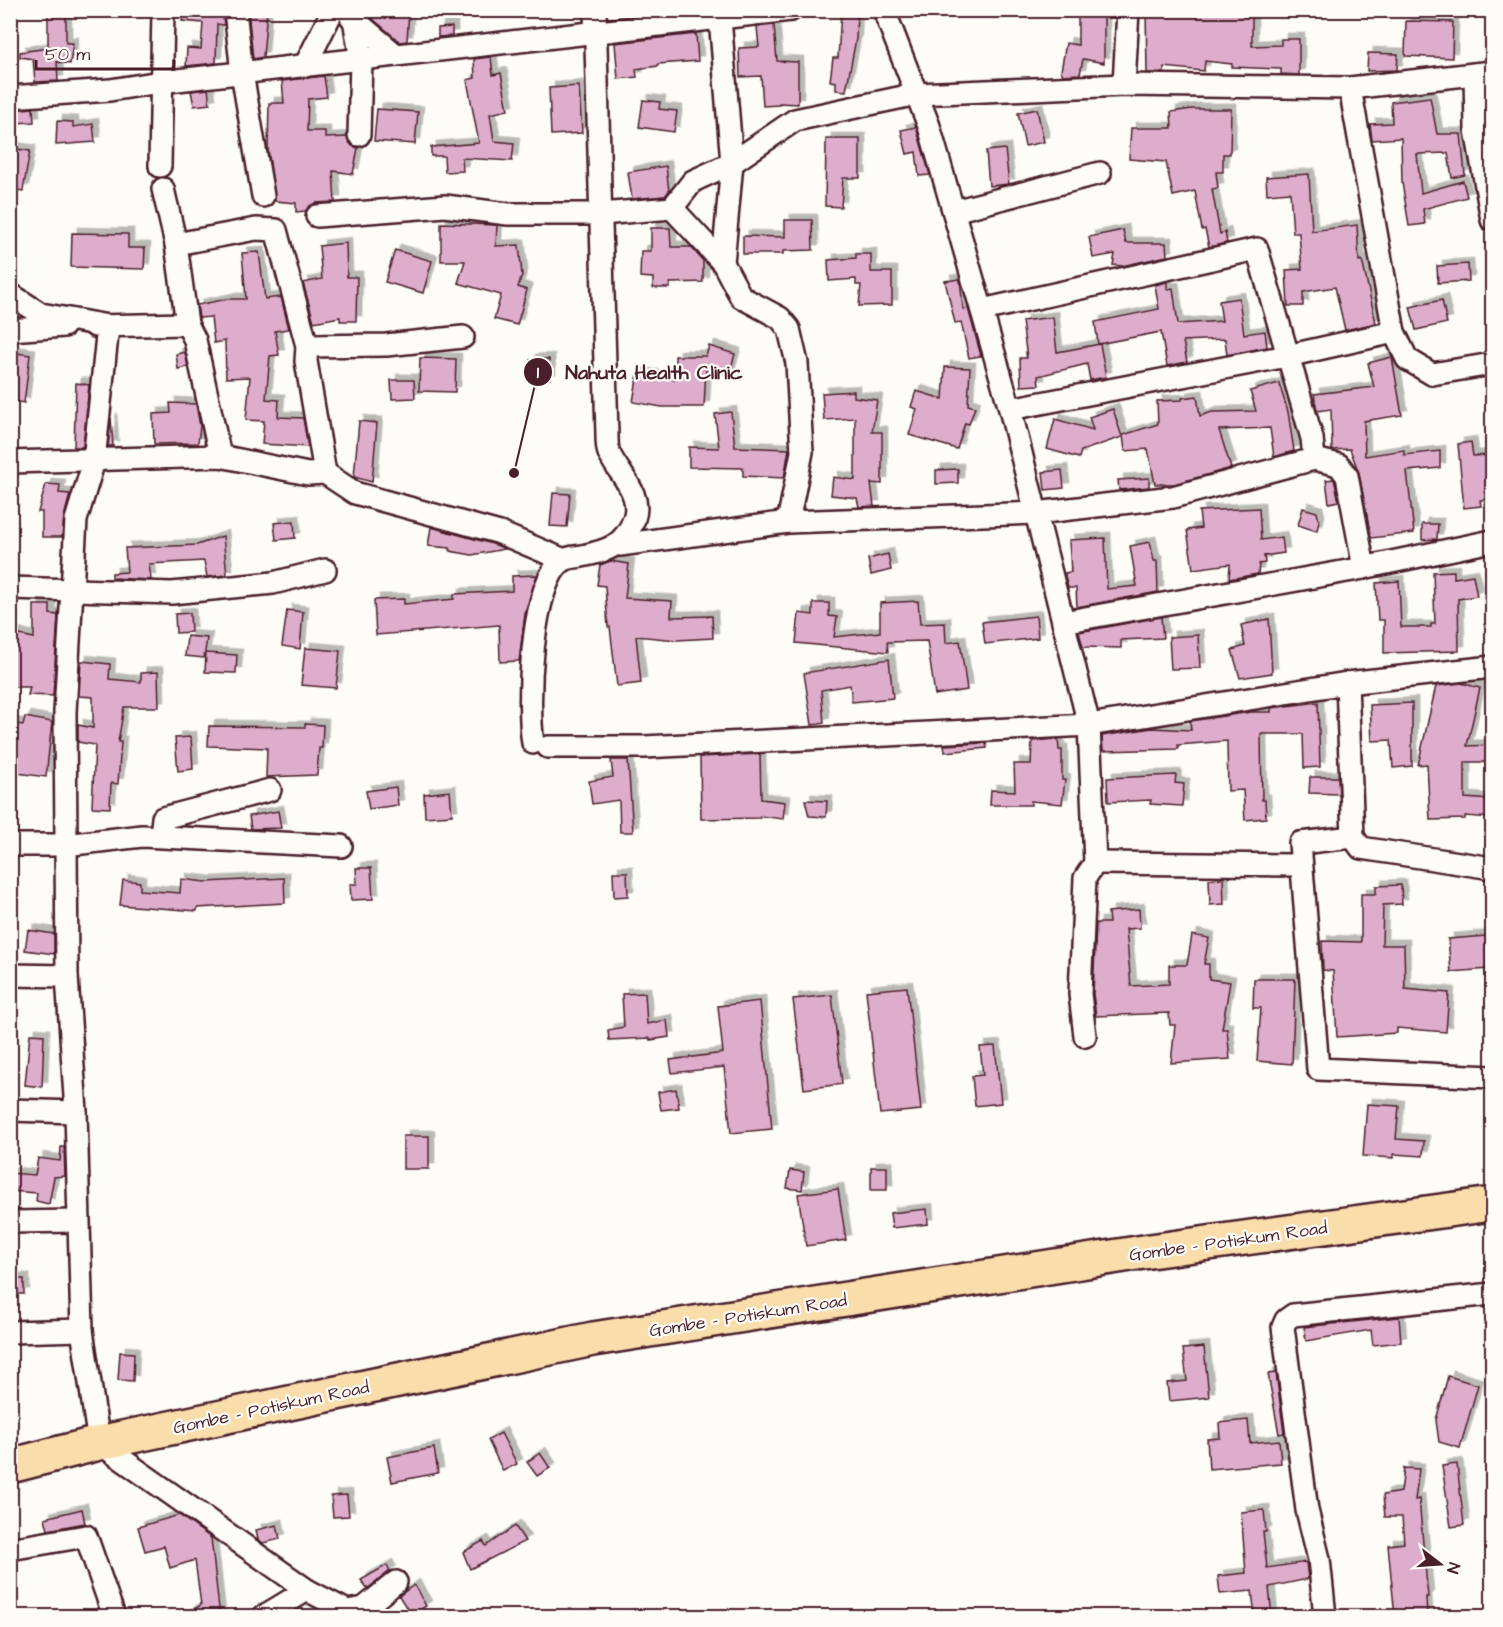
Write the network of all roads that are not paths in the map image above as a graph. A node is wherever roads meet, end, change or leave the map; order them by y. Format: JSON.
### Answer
{"nodes":[{"id":1,"x":163,"y":10,"type":"edge"},
{"id":2,"x":235,"y":10,"type":"edge"},
{"id":3,"x":333,"y":10,"type":"edge"},
{"id":4,"x":791,"y":10,"type":"edge"},
{"id":5,"x":884,"y":10,"type":"edge"},
{"id":6,"x":1128,"y":10,"type":"edge"},
{"id":7,"x":349,"y":15,"type":"edge"},
{"id":8,"x":595,"y":16,"type":"edge"},
{"id":9,"x":721,"y":18,"type":"junction"},
{"id":10,"x":396,"y":56,"type":"junction"},
{"id":11,"x":361,"y":60,"type":"junction"},
{"id":12,"x":305,"y":66,"type":"junction"},
{"id":13,"x":242,"y":73,"type":"junction"},
{"id":14,"x":1484,"y":73,"type":"edge"},
{"id":15,"x":160,"y":82,"type":"junction"},
{"id":16,"x":1124,"y":84,"type":"junction"},
{"id":17,"x":1350,"y":88,"type":"junction"},
{"id":18,"x":918,"y":94,"type":"junction"},
{"id":19,"x":10,"y":97,"type":"edge"},
{"id":20,"x":358,"y":135,"type":"dead end"},
{"id":21,"x":732,"y":163,"type":"junction"},
{"id":22,"x":160,"y":166,"type":"dead end"},
{"id":23,"x":1100,"y":173,"type":"dead end"},
{"id":24,"x":163,"y":189,"type":"dead end"},
{"id":25,"x":263,"y":196,"type":"dead end"},
{"id":26,"x":672,"y":208,"type":"junction"},
{"id":27,"x":954,"y":211,"type":"junction"},
{"id":28,"x":602,"y":214,"type":"junction"},
{"id":29,"x":317,"y":216,"type":"dead end"},
{"id":30,"x":1492,"y":220,"type":"edge"},
{"id":31,"x":176,"y":244,"type":"junction"},
{"id":32,"x":723,"y":262,"type":"junction"},
{"id":33,"x":10,"y":294,"type":"edge"},
{"id":34,"x":982,"y":310,"type":"junction"},
{"id":35,"x":187,"y":324,"type":"junction"},
{"id":36,"x":108,"y":326,"type":"junction"},
{"id":37,"x":10,"y":330,"type":"edge"},
{"id":38,"x":1394,"y":332,"type":"junction"},
{"id":39,"x":463,"y":337,"type":"dead end"},
{"id":40,"x":307,"y":346,"type":"junction"},
{"id":41,"x":1287,"y":356,"type":"junction"},
{"id":42,"x":1492,"y":364,"type":"edge"},
{"id":43,"x":1010,"y":409,"type":"junction"},
{"id":44,"x":220,"y":456,"type":"junction"},
{"id":45,"x":1314,"y":459,"type":"junction"},
{"id":46,"x":94,"y":461,"type":"junction"},
{"id":47,"x":10,"y":462,"type":"edge"},
{"id":48,"x":325,"y":473,"type":"junction"},
{"id":49,"x":1036,"y":513,"type":"junction"},
{"id":50,"x":788,"y":522,"type":"junction"},
{"id":51,"x":1492,"y":541,"type":"edge"},
{"id":52,"x":620,"y":545,"type":"junction"},
{"id":53,"x":564,"y":560,"type":"junction"},
{"id":54,"x":1364,"y":568,"type":"junction"},
{"id":55,"x":325,"y":570,"type":"dead end"},
{"id":56,"x":10,"y":588,"type":"edge"},
{"id":57,"x":70,"y":590,"type":"junction"},
{"id":58,"x":1063,"y":622,"type":"junction"},
{"id":59,"x":1492,"y":667,"type":"edge"},
{"id":60,"x":1347,"y":683,"type":"junction"},
{"id":61,"x":1089,"y":725,"type":"junction"},
{"id":62,"x":270,"y":790,"type":"dead end"},
{"id":63,"x":160,"y":836,"type":"junction"},
{"id":64,"x":1353,"y":837,"type":"junction"},
{"id":65,"x":10,"y":845,"type":"edge"},
{"id":66,"x":65,"y":845,"type":"junction"},
{"id":67,"x":341,"y":846,"type":"dead end"},
{"id":68,"x":1095,"y":862,"type":"junction"},
{"id":69,"x":1301,"y":865,"type":"junction"},
{"id":70,"x":1492,"y":868,"type":"edge"},
{"id":71,"x":10,"y":975,"type":"edge"},
{"id":72,"x":67,"y":976,"type":"junction"},
{"id":73,"x":1085,"y":1036,"type":"dead end"},
{"id":74,"x":1492,"y":1077,"type":"edge"},
{"id":75,"x":10,"y":1110,"type":"edge"},
{"id":76,"x":76,"y":1112,"type":"junction"},
{"id":77,"x":1492,"y":1204,"type":"edge"},
{"id":78,"x":78,"y":1221,"type":"junction"},
{"id":79,"x":10,"y":1222,"type":"edge"},
{"id":80,"x":1492,"y":1294,"type":"edge"},
{"id":81,"x":82,"y":1330,"type":"junction"},
{"id":82,"x":10,"y":1332,"type":"edge"},
{"id":83,"x":99,"y":1443,"type":"junction"},
{"id":84,"x":10,"y":1466,"type":"edge"},
{"id":85,"x":10,"y":1549,"type":"edge"},
{"id":86,"x":396,"y":1582,"type":"dead end"},
{"id":87,"x":307,"y":1590,"type":"junction"},
{"id":88,"x":114,"y":1617,"type":"edge"},
{"id":89,"x":264,"y":1617,"type":"edge"},
{"id":90,"x":1325,"y":1617,"type":"edge"}],
"edges":[{"from":1,"to":15,"type":"street"},
{"from":2,"to":13,"type":"street"},
{"from":3,"to":12,"type":"street"},
{"from":4,"to":9,"type":"street"},
{"from":5,"to":18,"type":"street"},
{"from":6,"to":16,"type":"street"},
{"from":7,"to":10,"type":"street"},
{"from":7,"to":11,"type":"street"},
{"from":8,"to":9,"type":"street"},
{"from":8,"to":10,"type":"street"},
{"from":8,"to":28,"type":"street"},
{"from":9,"to":21,"type":"street"},
{"from":10,"to":11,"type":"street"},
{"from":11,"to":12,"type":"street"},
{"from":11,"to":20,"type":"street"},
{"from":12,"to":13,"type":"street"},
{"from":13,"to":15,"type":"street"},
{"from":13,"to":25,"type":"street"},
{"from":14,"to":17,"type":"street"},
{"from":14,"to":30,"type":"street"},
{"from":15,"to":19,"type":"street"},
{"from":15,"to":22,"type":"street"},
{"from":16,"to":17,"type":"street"},
{"from":16,"to":18,"type":"street"},
{"from":17,"to":38,"type":"street"},
{"from":18,"to":21,"type":"street"},
{"from":18,"to":27,"type":"street"},
{"from":21,"to":26,"type":"street"},
{"from":21,"to":32,"type":"street"},
{"from":23,"to":27,"type":"street"},
{"from":24,"to":31,"type":"street"},
{"from":26,"to":28,"type":"street"},
{"from":26,"to":32,"type":"street"},
{"from":27,"to":34,"type":"street"},
{"from":28,"to":29,"type":"street"},
{"from":28,"to":52,"type":"street"},
{"from":31,"to":35,"type":"street"},
{"from":31,"to":40,"type":"street"},
{"from":32,"to":50,"type":"street"},
{"from":33,"to":36,"type":"street"},
{"from":34,"to":41,"type":"street"},
{"from":34,"to":43,"type":"street"},
{"from":35,"to":36,"type":"street"},
{"from":35,"to":44,"type":"street"},
{"from":36,"to":37,"type":"street"},
{"from":36,"to":46,"type":"street"},
{"from":38,"to":41,"type":"street"},
{"from":38,"to":42,"type":"street"},
{"from":39,"to":40,"type":"street"},
{"from":40,"to":48,"type":"street"},
{"from":41,"to":43,"type":"street"},
{"from":41,"to":45,"type":"street"},
{"from":43,"to":49,"type":"street"},
{"from":44,"to":46,"type":"street"},
{"from":44,"to":48,"type":"street"},
{"from":45,"to":49,"type":"street"},
{"from":45,"to":54,"type":"street"},
{"from":46,"to":47,"type":"street"},
{"from":46,"to":57,"type":"street"},
{"from":48,"to":53,"type":"street"},
{"from":49,"to":50,"type":"street"},
{"from":49,"to":58,"type":"street"},
{"from":50,"to":52,"type":"street"},
{"from":51,"to":54,"type":"street"},
{"from":52,"to":53,"type":"street"},
{"from":53,"to":61,"type":"street"},
{"from":54,"to":58,"type":"street"},
{"from":55,"to":57,"type":"street"},
{"from":56,"to":57,"type":"street"},
{"from":57,"to":66,"type":"street"},
{"from":58,"to":61,"type":"street"},
{"from":59,"to":60,"type":"street"},
{"from":60,"to":61,"type":"street"},
{"from":60,"to":64,"type":"street"},
{"from":61,"to":68,"type":"street"},
{"from":62,"to":63,"type":"street"},
{"from":63,"to":66,"type":"street"},
{"from":63,"to":67,"type":"street"},
{"from":64,"to":69,"type":"street"},
{"from":64,"to":70,"type":"street"},
{"from":65,"to":66,"type":"street"},
{"from":66,"to":72,"type":"street"},
{"from":68,"to":69,"type":"street"},
{"from":68,"to":73,"type":"street"},
{"from":69,"to":74,"type":"street"},
{"from":71,"to":72,"type":"street"},
{"from":72,"to":76,"type":"street"},
{"from":75,"to":76,"type":"street"},
{"from":76,"to":78,"type":"street"},
{"from":77,"to":83,"type":"main road","name":"Gombe - Potiskum Road"},
{"from":78,"to":79,"type":"street"},
{"from":78,"to":81,"type":"street"},
{"from":80,"to":90,"type":"street"},
{"from":81,"to":82,"type":"street"},
{"from":81,"to":83,"type":"street"},
{"from":83,"to":84,"type":"main road","name":"Gombe - Potiskum Road"},
{"from":83,"to":87,"type":"street"},
{"from":85,"to":88,"type":"street"},
{"from":86,"to":87,"type":"street"},
{"from":87,"to":89,"type":"street"}]}
